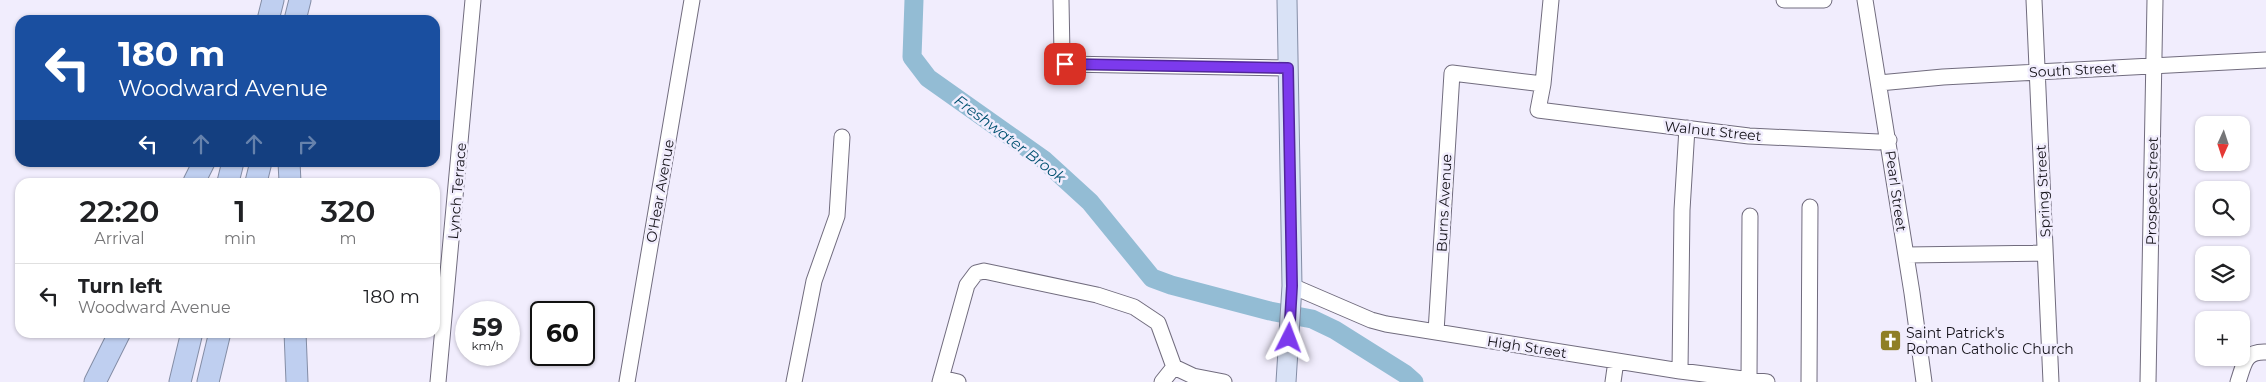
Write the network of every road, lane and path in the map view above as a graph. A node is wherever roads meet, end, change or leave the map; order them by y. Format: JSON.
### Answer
{"nodes":[{"id":1,"x":273,"y":0,"type":"edge"},
{"id":2,"x":300,"y":0,"type":"edge"},
{"id":3,"x":311,"y":0,"type":"edge"},
{"id":4,"x":472,"y":0,"type":"edge"},
{"id":5,"x":692,"y":0,"type":"edge"},
{"id":6,"x":1061,"y":0,"type":"edge"},
{"id":7,"x":1287,"y":0,"type":"edge"},
{"id":8,"x":1550,"y":0,"type":"edge"},
{"id":9,"x":1784,"y":0,"type":"edge"},
{"id":10,"x":1824,"y":0,"type":"edge"},
{"id":11,"x":1865,"y":0,"type":"edge"},
{"id":12,"x":2034,"y":0,"type":"edge"},
{"id":13,"x":2155,"y":0,"type":"edge"},
{"id":14,"x":269,"y":15,"type":"edge"},
{"id":15,"x":297,"y":15,"type":"edge"},
{"id":16,"x":308,"y":15,"type":"edge"},
{"id":17,"x":2266,"y":60,"type":"edge"},
{"id":18,"x":2155,"y":66,"type":"junction"},
{"id":19,"x":1288,"y":68,"type":"junction"},
{"id":20,"x":2037,"y":72,"type":"junction"},
{"id":21,"x":1543,"y":84,"type":"junction"},
{"id":22,"x":1879,"y":84,"type":"junction"},
{"id":23,"x":1687,"y":128,"type":"junction"},
{"id":24,"x":842,"y":137,"type":"dead end"},
{"id":25,"x":1889,"y":140,"type":"junction"},
{"id":26,"x":1810,"y":207,"type":"dead end"},
{"id":27,"x":1750,"y":216,"type":"dead end"},
{"id":28,"x":2046,"y":253,"type":"junction"},
{"id":29,"x":1906,"y":255,"type":"junction"},
{"id":30,"x":1292,"y":295,"type":"junction"},
{"id":31,"x":1436,"y":332,"type":"junction"},
{"id":32,"x":117,"y":338,"type":"edge"},
{"id":33,"x":191,"y":338,"type":"edge"},
{"id":34,"x":219,"y":338,"type":"edge"},
{"id":35,"x":295,"y":338,"type":"edge"},
{"id":36,"x":2266,"y":352,"type":"edge"},
{"id":37,"x":1616,"y":361,"type":"junction"},
{"id":38,"x":1174,"y":367,"type":"junction"},
{"id":39,"x":1680,"y":371,"type":"junction"},
{"id":40,"x":1749,"y":379,"type":"junction"},
{"id":41,"x":940,"y":380,"type":"edge"},
{"id":42,"x":95,"y":382,"type":"edge"},
{"id":43,"x":180,"y":382,"type":"edge"},
{"id":44,"x":208,"y":382,"type":"edge"},
{"id":45,"x":296,"y":382,"type":"edge"},
{"id":46,"x":438,"y":382,"type":"edge"},
{"id":47,"x":627,"y":382,"type":"edge"},
{"id":48,"x":794,"y":382,"type":"edge"},
{"id":49,"x":958,"y":382,"type":"edge"},
{"id":50,"x":1162,"y":382,"type":"edge"},
{"id":51,"x":1224,"y":382,"type":"edge"},
{"id":52,"x":1286,"y":382,"type":"edge"},
{"id":53,"x":1613,"y":382,"type":"edge"},
{"id":54,"x":1768,"y":382,"type":"edge"},
{"id":55,"x":1809,"y":382,"type":"edge"},
{"id":56,"x":1924,"y":382,"type":"edge"},
{"id":57,"x":2051,"y":382,"type":"edge"},
{"id":58,"x":2148,"y":382,"type":"edge"},
{"id":59,"x":2238,"y":382,"type":"edge"}],
"edges":[{"from":1,"to":14,"type":"highway"},
{"from":2,"to":15,"type":"highway"},
{"from":3,"to":16,"type":"highway"},
{"from":4,"to":46,"type":"street","name":"Lynch Terrace"},
{"from":5,"to":47,"type":"street","name":"O'Hear Avenue"},
{"from":6,"to":19,"type":"street"},
{"from":7,"to":19,"type":"main road"},
{"from":8,"to":21,"type":"street"},
{"from":9,"to":10,"type":"street"},
{"from":11,"to":22,"type":"street","name":"Pearl Street"},
{"from":12,"to":20,"type":"street","name":"Spring Street"},
{"from":13,"to":18,"type":"street","name":"Prospect Street"},
{"from":17,"to":18,"type":"street","name":"South Street"},
{"from":18,"to":20,"type":"street","name":"South Street"},
{"from":18,"to":58,"type":"street","name":"Prospect Street"},
{"from":19,"to":30,"type":"main road"},
{"from":20,"to":22,"type":"street","name":"South Street"},
{"from":20,"to":28,"type":"street","name":"Spring Street"},
{"from":21,"to":23,"type":"street","name":"Walnut Street"},
{"from":21,"to":31,"type":"street","name":"Burns Avenue"},
{"from":22,"to":25,"type":"street","name":"Pearl Street"},
{"from":23,"to":25,"type":"street","name":"Walnut Street"},
{"from":23,"to":39,"type":"street"},
{"from":24,"to":48,"type":"street"},
{"from":25,"to":29,"type":"street","name":"Pearl Street"},
{"from":26,"to":55,"type":"street"},
{"from":27,"to":40,"type":"street"},
{"from":28,"to":29,"type":"street"},
{"from":28,"to":57,"type":"street","name":"Spring Street"},
{"from":29,"to":56,"type":"street","name":"Pearl Street"},
{"from":30,"to":31,"type":"street","name":"High Street"},
{"from":30,"to":52,"type":"main road"},
{"from":31,"to":37,"type":"street","name":"High Street"},
{"from":32,"to":42,"type":"highway"},
{"from":33,"to":43,"type":"highway"},
{"from":34,"to":44,"type":"highway"},
{"from":35,"to":45,"type":"highway"},
{"from":36,"to":59,"type":"street"},
{"from":37,"to":39,"type":"street","name":"High Street"},
{"from":37,"to":53,"type":"street"},
{"from":38,"to":41,"type":"street"},
{"from":38,"to":50,"type":"street"},
{"from":38,"to":51,"type":"street"},
{"from":39,"to":40,"type":"street","name":"High Street"},
{"from":40,"to":54,"type":"street","name":"High Street"},
{"from":41,"to":49,"type":"street"}]}
